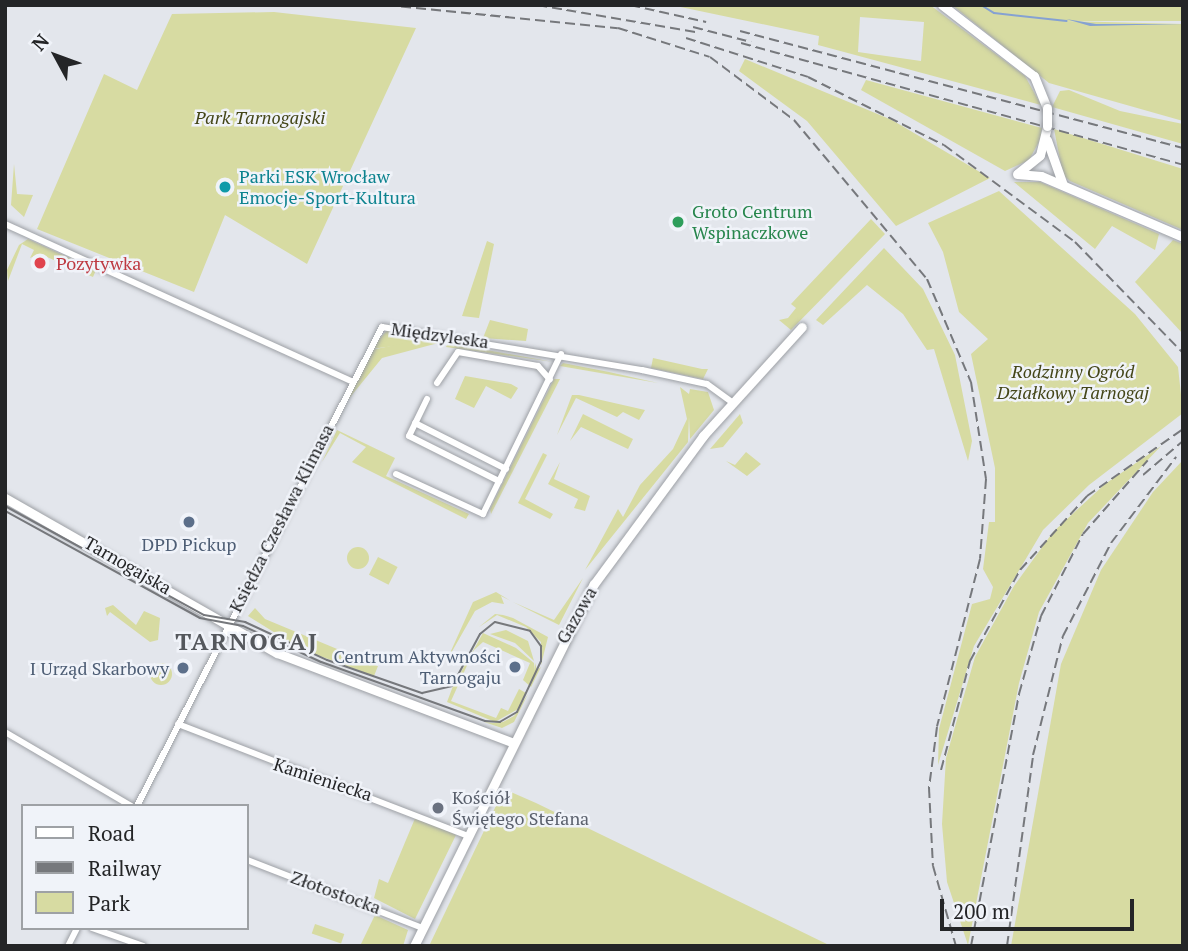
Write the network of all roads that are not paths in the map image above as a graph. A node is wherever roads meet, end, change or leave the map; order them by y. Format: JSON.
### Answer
{"nodes":[{"id":1,"x":942,"y":5,"type":"edge"},
{"id":2,"x":1047,"y":138,"type":"junction"},
{"id":3,"x":1063,"y":185,"type":"junction"},
{"id":4,"x":5,"y":224,"type":"edge"},
{"id":5,"x":1183,"y":237,"type":"edge"},
{"id":6,"x":802,"y":327,"type":"dead end"},
{"id":7,"x":561,"y":354,"type":"junction"},
{"id":8,"x":550,"y":380,"type":"junction"},
{"id":9,"x":351,"y":381,"type":"junction"},
{"id":10,"x":437,"y":383,"type":"dead end"},
{"id":11,"x":427,"y":399,"type":"dead end"},
{"id":12,"x":732,"y":402,"type":"junction"},
{"id":13,"x":415,"y":423,"type":"junction"},
{"id":14,"x":506,"y":469,"type":"junction"},
{"id":15,"x":396,"y":474,"type":"dead end"},
{"id":16,"x":499,"y":481,"type":"junction"},
{"id":17,"x":5,"y":498,"type":"edge"},
{"id":18,"x":228,"y":624,"type":"junction"},
{"id":19,"x":178,"y":724,"type":"junction"},
{"id":20,"x":5,"y":732,"type":"edge"},
{"id":21,"x":511,"y":742,"type":"junction"},
{"id":22,"x":128,"y":804,"type":"edge"},
{"id":23,"x":138,"y":804,"type":"edge"},
{"id":24,"x":468,"y":836,"type":"junction"},
{"id":25,"x":248,"y":860,"type":"edge"},
{"id":26,"x":422,"y":928,"type":"junction"},
{"id":27,"x":76,"y":930,"type":"edge"},
{"id":28,"x":98,"y":930,"type":"edge"},
{"id":29,"x":68,"y":946,"type":"edge"},
{"id":30,"x":143,"y":946,"type":"edge"},
{"id":31,"x":414,"y":946,"type":"edge"}],
"edges":[{"from":1,"to":2,"type":"street","bridge":true},
{"from":2,"to":3,"type":"street"},
{"from":2,"to":3,"type":"street"},
{"from":3,"to":5,"type":"street"},
{"from":4,"to":9,"type":"street"},
{"from":6,"to":12,"type":"street","name":"Gazowa"},
{"from":7,"to":8,"type":"street"},
{"from":7,"to":9,"type":"street","name":"Międzyleska"},
{"from":7,"to":12,"type":"street","name":"Międzyleska"},
{"from":8,"to":10,"type":"street","name":"Międzyleska"},
{"from":8,"to":14,"type":"street"},
{"from":9,"to":18,"type":"street","name":"Księdza Czesława Klimasa"},
{"from":11,"to":13,"type":"street"},
{"from":12,"to":21,"type":"street","name":"Gazowa"},
{"from":13,"to":14,"type":"street"},
{"from":13,"to":16,"type":"street"},
{"from":14,"to":16,"type":"street"},
{"from":15,"to":16,"type":"street"},
{"from":17,"to":18,"type":"street","name":"Tarnogajska"},
{"from":18,"to":19,"type":"street","name":"Księdza Czesława Klimasa"},
{"from":18,"to":21,"type":"street","name":"Tarnogajska"},
{"from":19,"to":23,"type":"street","name":"Księdza Czesława Klimasa"},
{"from":19,"to":24,"type":"street","name":"Kamieniecka"},
{"from":20,"to":22,"type":"street"},
{"from":21,"to":24,"type":"street","name":"Gazowa"},
{"from":24,"to":26,"type":"street","name":"Gazowa"},
{"from":25,"to":26,"type":"street","name":"Złotostocka"},
{"from":26,"to":31,"type":"street","name":"Gazowa"},
{"from":27,"to":29,"type":"street"},
{"from":28,"to":30,"type":"street"}]}
